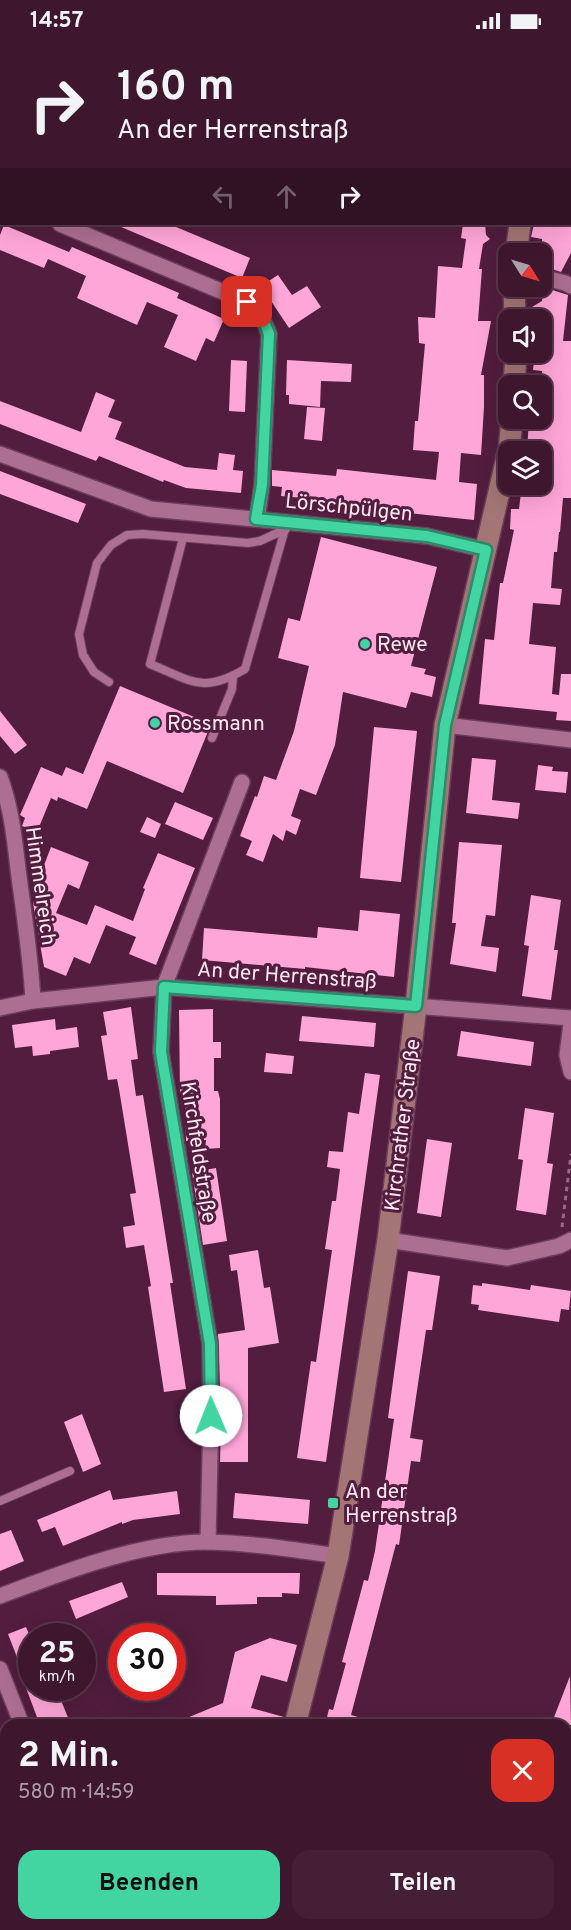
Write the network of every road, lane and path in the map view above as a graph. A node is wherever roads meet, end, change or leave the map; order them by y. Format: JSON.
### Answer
{"nodes":[{"id":1,"x":62,"y":225,"type":"edge"},
{"id":2,"x":520,"y":225,"type":"edge"},
{"id":3,"x":517,"y":243,"type":"edge"},
{"id":4,"x":552,"y":280,"type":"edge"},
{"id":5,"x":571,"y":286,"type":"edge"},
{"id":6,"x":0,"y":454,"type":"edge"},
{"id":7,"x":499,"y":495,"type":"edge"},
{"id":8,"x":256,"y":519,"type":"junction"},
{"id":9,"x":301,"y":523,"type":"junction"},
{"id":10,"x":285,"y":529,"type":"junction"},
{"id":11,"x":183,"y":538,"type":"junction"},
{"id":12,"x":486,"y":550,"type":"junction"},
{"id":13,"x":233,"y":676,"type":"junction"},
{"id":14,"x":109,"y":682,"type":"dead end"},
{"id":15,"x":445,"y":725,"type":"junction"},
{"id":16,"x":212,"y":738,"type":"dead end"},
{"id":17,"x":571,"y":740,"type":"edge"},
{"id":18,"x":0,"y":777,"type":"edge"},
{"id":19,"x":242,"y":782,"type":"dead end"},
{"id":20,"x":164,"y":987,"type":"junction"},
{"id":21,"x":33,"y":1001,"type":"junction"},
{"id":22,"x":416,"y":1006,"type":"junction"},
{"id":23,"x":0,"y":1008,"type":"edge"},
{"id":24,"x":571,"y":1018,"type":"edge"},
{"id":25,"x":571,"y":1024,"type":"edge"},
{"id":26,"x":571,"y":1072,"type":"edge"},
{"id":27,"x":571,"y":1154,"type":"edge"},
{"id":28,"x":388,"y":1240,"type":"junction"},
{"id":29,"x":565,"y":1243,"type":"edge"},
{"id":30,"x":70,"y":1471,"type":"dead end"},
{"id":31,"x":0,"y":1501,"type":"edge"},
{"id":32,"x":208,"y":1542,"type":"junction"},
{"id":33,"x":338,"y":1556,"type":"junction"},
{"id":34,"x":0,"y":1596,"type":"edge"},
{"id":35,"x":0,"y":1669,"type":"edge"},
{"id":36,"x":20,"y":1719,"type":"edge"},
{"id":37,"x":297,"y":1719,"type":"edge"}],
"edges":[{"from":1,"to":8,"type":"street"},
{"from":2,"to":3,"type":"main road"},
{"from":4,"to":5,"type":"street"},
{"from":6,"to":8,"type":"street","name":"Lörschpülgen"},
{"from":7,"to":12,"type":"main road","name":"Kirchrather Straße"},
{"from":8,"to":9,"type":"street","name":"Lörschpülgen"},
{"from":9,"to":10,"type":"lane"},
{"from":9,"to":12,"type":"street","name":"Lörschpülgen"},
{"from":10,"to":11,"type":"lane"},
{"from":10,"to":13,"type":"lane"},
{"from":11,"to":13,"type":"lane"},
{"from":11,"to":14,"type":"lane"},
{"from":12,"to":15,"type":"main road","name":"Kirchrather Straße"},
{"from":13,"to":16,"type":"lane"},
{"from":15,"to":17,"type":"street"},
{"from":15,"to":22,"type":"main road","name":"Kirchrather Straße"},
{"from":18,"to":21,"type":"street","name":"Himmelreich"},
{"from":19,"to":20,"type":"street","name":"Kirchfeldstraße"},
{"from":20,"to":21,"type":"street","name":"An der Herrenstraß"},
{"from":20,"to":22,"type":"street","name":"An der Herrenstraß"},
{"from":20,"to":32,"type":"street","name":"Kirchfeldstraße"},
{"from":21,"to":23,"type":"street","name":"An der Herrenstraß"},
{"from":22,"to":24,"type":"street","name":"An der Herrenstraß"},
{"from":22,"to":28,"type":"main road","name":"Kirchrather Straße"},
{"from":25,"to":26,"type":"street"},
{"from":27,"to":29,"type":"path"},
{"from":28,"to":29,"type":"street"},
{"from":28,"to":33,"type":"main road","name":"Kirchrather Straße"},
{"from":30,"to":31,"type":"lane"},
{"from":32,"to":33,"type":"street"},
{"from":32,"to":34,"type":"street"},
{"from":33,"to":37,"type":"main road","name":"Kirchrather Straße"},
{"from":35,"to":36,"type":"street"}]}
